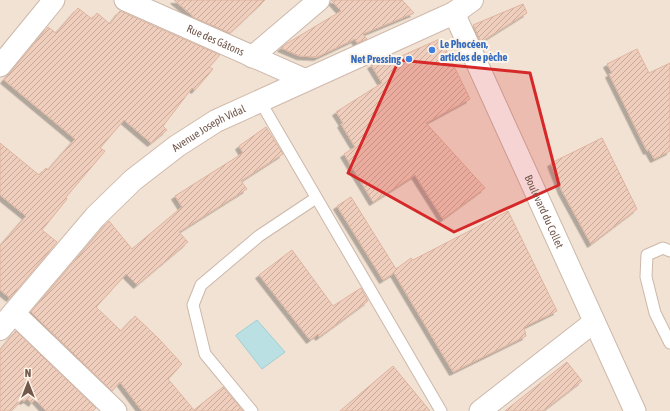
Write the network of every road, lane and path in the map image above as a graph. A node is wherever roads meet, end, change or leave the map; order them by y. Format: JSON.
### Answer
{"nodes":[{"id":1,"x":54,"y":0,"type":"edge"},
{"id":2,"x":125,"y":0,"type":"edge"},
{"id":3,"x":319,"y":0,"type":"edge"},
{"id":4,"x":472,"y":0,"type":"edge"},
{"id":5,"x":454,"y":13,"type":"junction"},
{"id":6,"x":252,"y":56,"type":"junction"},
{"id":7,"x":0,"y":66,"type":"edge"},
{"id":8,"x":306,"y":80,"type":"junction"},
{"id":9,"x":260,"y":101,"type":"junction"},
{"id":10,"x":316,"y":198,"type":"junction"},
{"id":11,"x":670,"y":251,"type":"edge"},
{"id":12,"x":7,"y":321,"type":"edge"},
{"id":13,"x":594,"y":322,"type":"junction"},
{"id":14,"x":670,"y":343,"type":"edge"},
{"id":15,"x":116,"y":411,"type":"edge"},
{"id":16,"x":252,"y":411,"type":"edge"},
{"id":17,"x":441,"y":411,"type":"edge"},
{"id":18,"x":480,"y":411,"type":"edge"},
{"id":19,"x":634,"y":411,"type":"edge"}],
"edges":[{"from":1,"to":7,"type":"street"},
{"from":2,"to":6,"type":"street","name":"Rue des Gâtons"},
{"from":3,"to":6,"type":"street"},
{"from":4,"to":5,"type":"street","name":"Avenue Joseph Vidal"},
{"from":5,"to":8,"type":"street","name":"Avenue Joseph Vidal"},
{"from":5,"to":13,"type":"street","name":"Boulevard du Collet"},
{"from":6,"to":8,"type":"street","name":"Rue des Gâtons"},
{"from":8,"to":9,"type":"street","name":"Avenue Joseph Vidal"},
{"from":9,"to":10,"type":"lane"},
{"from":9,"to":12,"type":"street","name":"Avenue Joseph Vidal"},
{"from":10,"to":16,"type":"lane"},
{"from":10,"to":17,"type":"lane"},
{"from":11,"to":14,"type":"lane"},
{"from":12,"to":15,"type":"street"},
{"from":13,"to":18,"type":"street"},
{"from":13,"to":19,"type":"street","name":"Boulevard du Collet"}]}
